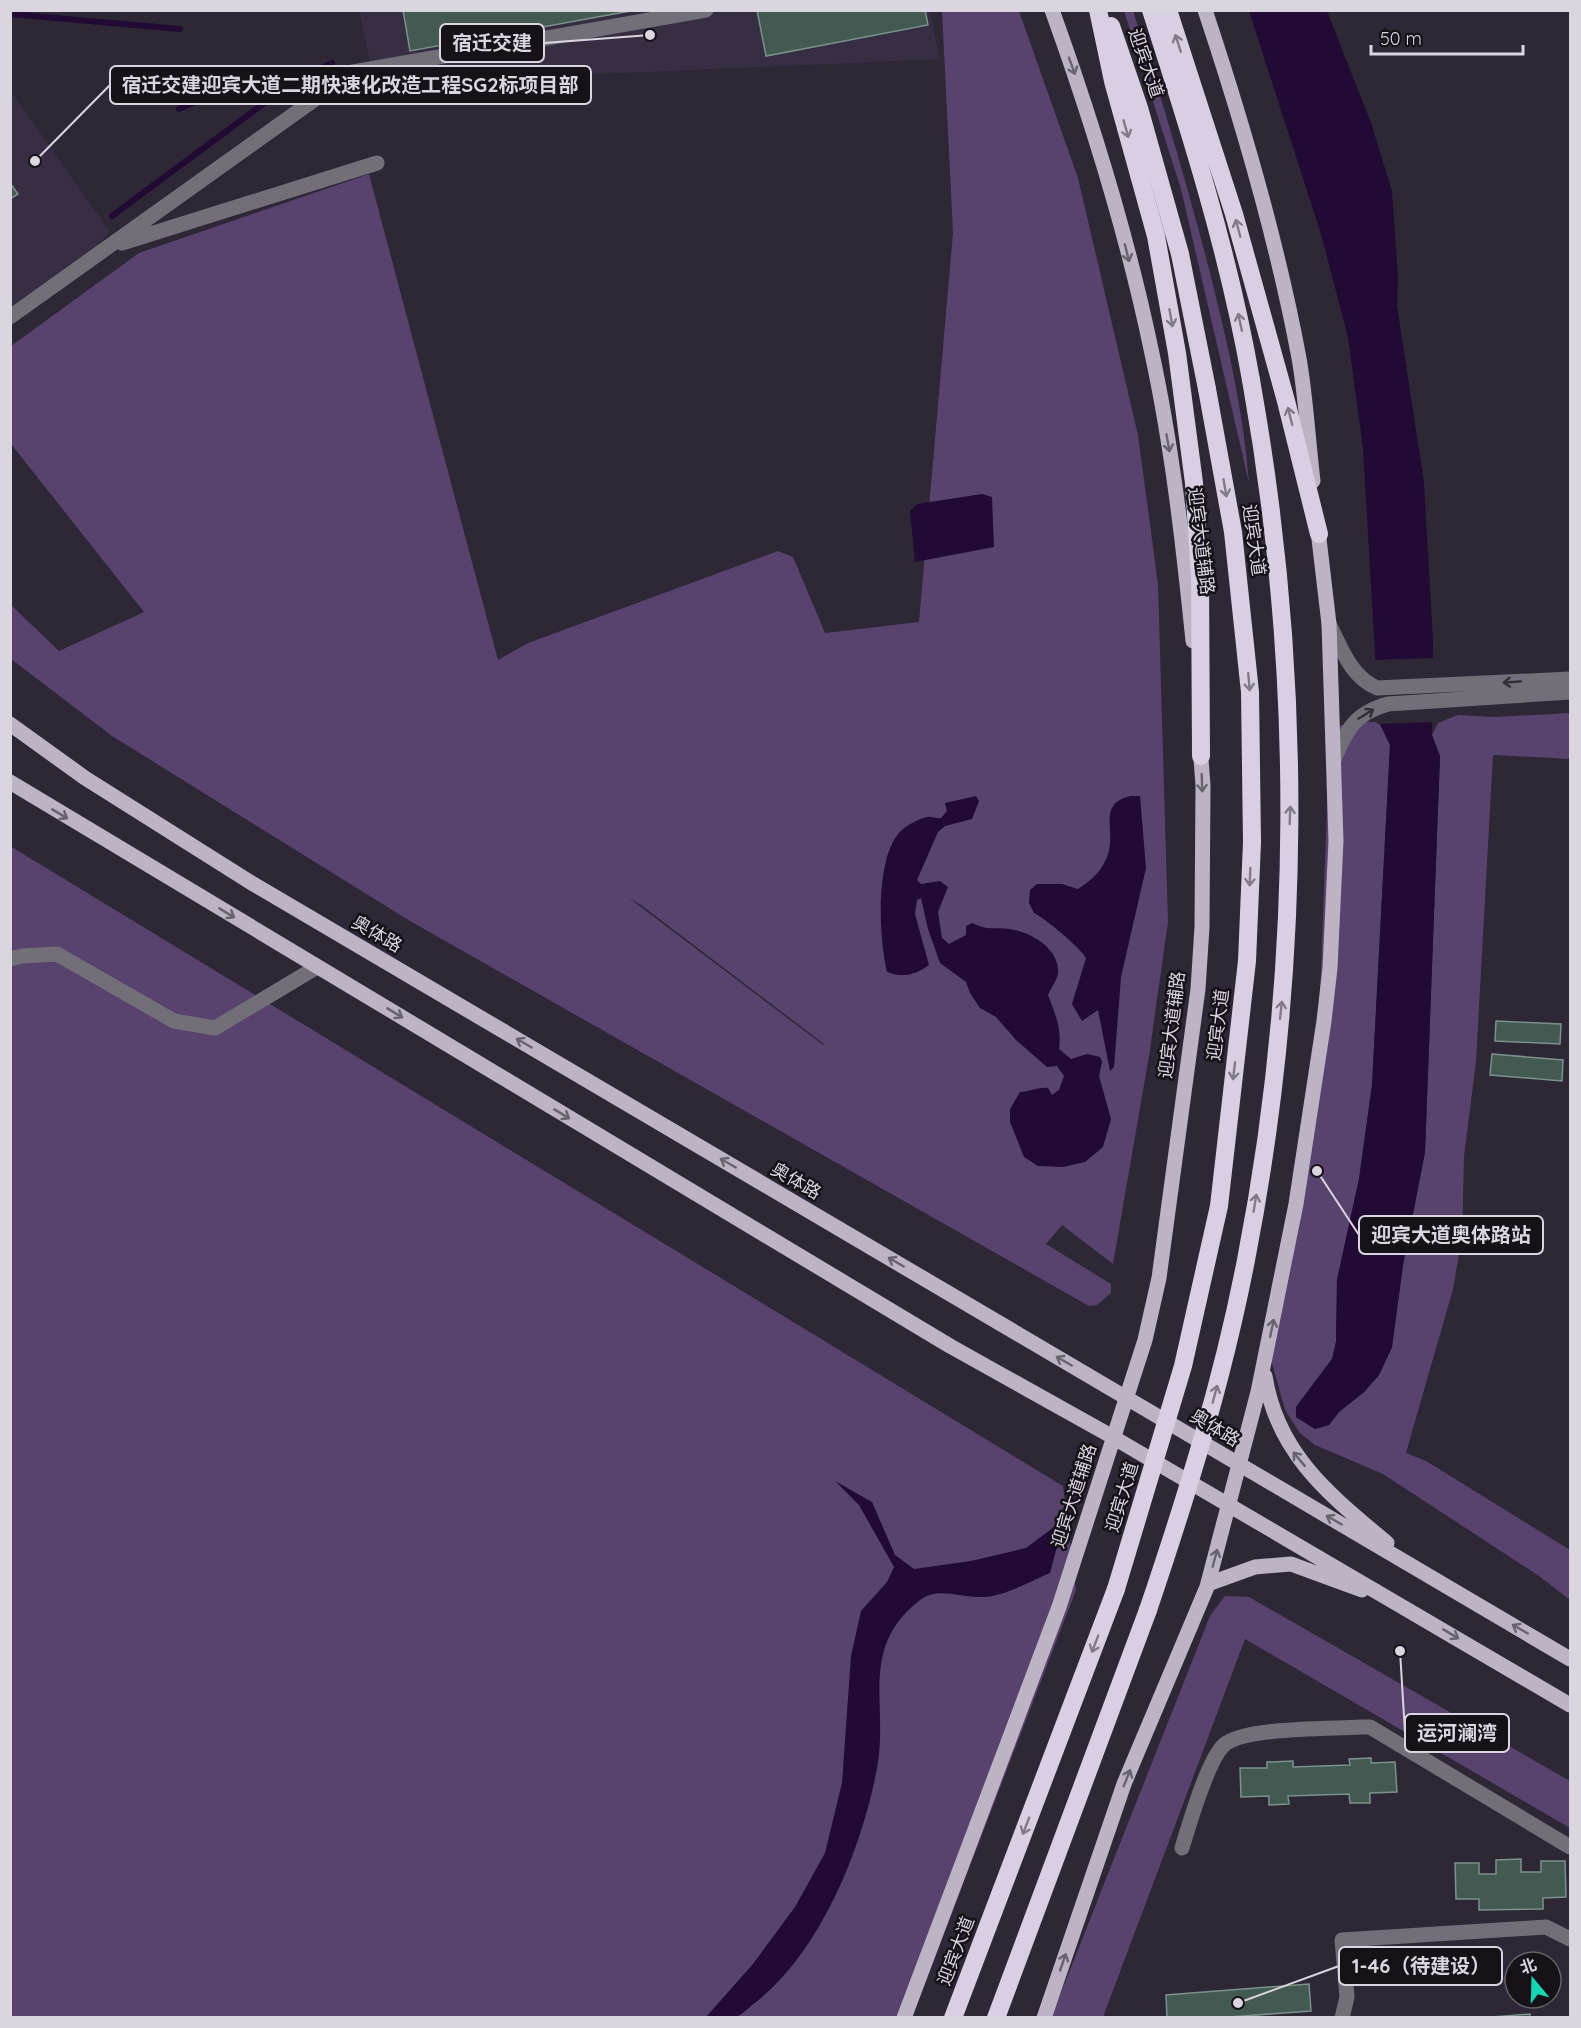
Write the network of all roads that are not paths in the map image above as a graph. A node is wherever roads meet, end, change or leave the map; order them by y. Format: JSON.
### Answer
{"nodes":[{"id":1,"x":706,"y":10,"type":"edge"},
{"id":2,"x":1052,"y":10,"type":"edge"},
{"id":3,"x":1098,"y":10,"type":"edge"},
{"id":4,"x":1106,"y":10,"type":"edge"},
{"id":5,"x":1151,"y":10,"type":"edge"},
{"id":6,"x":1168,"y":10,"type":"edge"},
{"id":7,"x":1205,"y":10,"type":"edge"},
{"id":8,"x":377,"y":163,"type":"dead end"},
{"id":9,"x":108,"y":248,"type":"junction"},
{"id":10,"x":10,"y":317,"type":"edge"},
{"id":11,"x":1319,"y":534,"type":"junction"},
{"id":12,"x":1329,"y":624,"type":"junction"},
{"id":13,"x":1570,"y":679,"type":"edge"},
{"id":14,"x":1570,"y":692,"type":"edge"},
{"id":15,"x":10,"y":724,"type":"edge"},
{"id":16,"x":1201,"y":756,"type":"junction"},
{"id":17,"x":1334,"y":760,"type":"junction"},
{"id":18,"x":10,"y":782,"type":"edge"},
{"id":19,"x":10,"y":959,"type":"edge"},
{"id":20,"x":317,"y":967,"type":"junction"},
{"id":21,"x":1264,"y":1367,"type":"junction"},
{"id":22,"x":1126,"y":1398,"type":"junction"},
{"id":23,"x":1113,"y":1437,"type":"junction"},
{"id":24,"x":1239,"y":1465,"type":"junction"},
{"id":25,"x":1229,"y":1504,"type":"junction"},
{"id":26,"x":1419,"y":1570,"type":"junction"},
{"id":27,"x":1208,"y":1584,"type":"junction"},
{"id":28,"x":1401,"y":1604,"type":"junction"},
{"id":29,"x":1570,"y":1659,"type":"edge"},
{"id":30,"x":1570,"y":1705,"type":"edge"},
{"id":31,"x":1570,"y":1847,"type":"edge"},
{"id":32,"x":1182,"y":1848,"type":"dead end"},
{"id":33,"x":1570,"y":1939,"type":"edge"},
{"id":34,"x":904,"y":2018,"type":"edge"},
{"id":35,"x":953,"y":2018,"type":"edge"},
{"id":36,"x":996,"y":2018,"type":"edge"},
{"id":37,"x":1044,"y":2018,"type":"edge"},
{"id":38,"x":1342,"y":2018,"type":"edge"}],
"edges":[{"from":1,"to":9,"type":"street"},
{"from":2,"to":16,"type":"main road","name":"迎宾大道辅路","one_way":true},
{"from":3,"to":16,"type":"highway","one_way":true},
{"from":4,"to":35,"type":"highway","name":"迎宾大道","one_way":true,"bridge":true},
{"from":36,"to":5,"type":"highway","name":"迎宾大道","one_way":true,"bridge":true},
{"from":11,"to":6,"type":"highway","one_way":true},
{"from":7,"to":11,"type":"main road"},
{"from":8,"to":9,"type":"street"},
{"from":9,"to":10,"type":"street"},
{"from":11,"to":12,"type":"main road"},
{"from":13,"to":12,"type":"street","one_way":true},
{"from":12,"to":17,"type":"main road"},
{"from":17,"to":14,"type":"street","one_way":true},
{"from":22,"to":15,"type":"main road","name":"奥体路","one_way":true},
{"from":16,"to":22,"type":"main road","name":"迎宾大道辅路","one_way":true},
{"from":21,"to":17,"type":"main road","one_way":true},
{"from":18,"to":20,"type":"main road","one_way":true},
{"from":19,"to":20,"type":"street"},
{"from":20,"to":23,"type":"main road","one_way":true},
{"from":21,"to":24,"type":"main road"},
{"from":26,"to":21,"type":"main road","one_way":true},
{"from":22,"to":23,"type":"main road","name":"迎宾大道辅路"},
{"from":22,"to":24,"type":"main road","name":"奥体路"},
{"from":23,"to":25,"type":"main road"},
{"from":23,"to":34,"type":"main road","name":"迎宾大道辅路"},
{"from":24,"to":25,"type":"main road"},
{"from":26,"to":24,"type":"main road","name":"奥体路","one_way":true},
{"from":27,"to":25,"type":"main road","one_way":true},
{"from":25,"to":28,"type":"main road"},
{"from":29,"to":26,"type":"main road","name":"奥体路","one_way":true},
{"from":27,"to":28,"type":"main road"},
{"from":37,"to":27,"type":"main road","one_way":true},
{"from":28,"to":30,"type":"main road","one_way":true},
{"from":31,"to":32,"type":"street"},
{"from":33,"to":38,"type":"street"}]}
